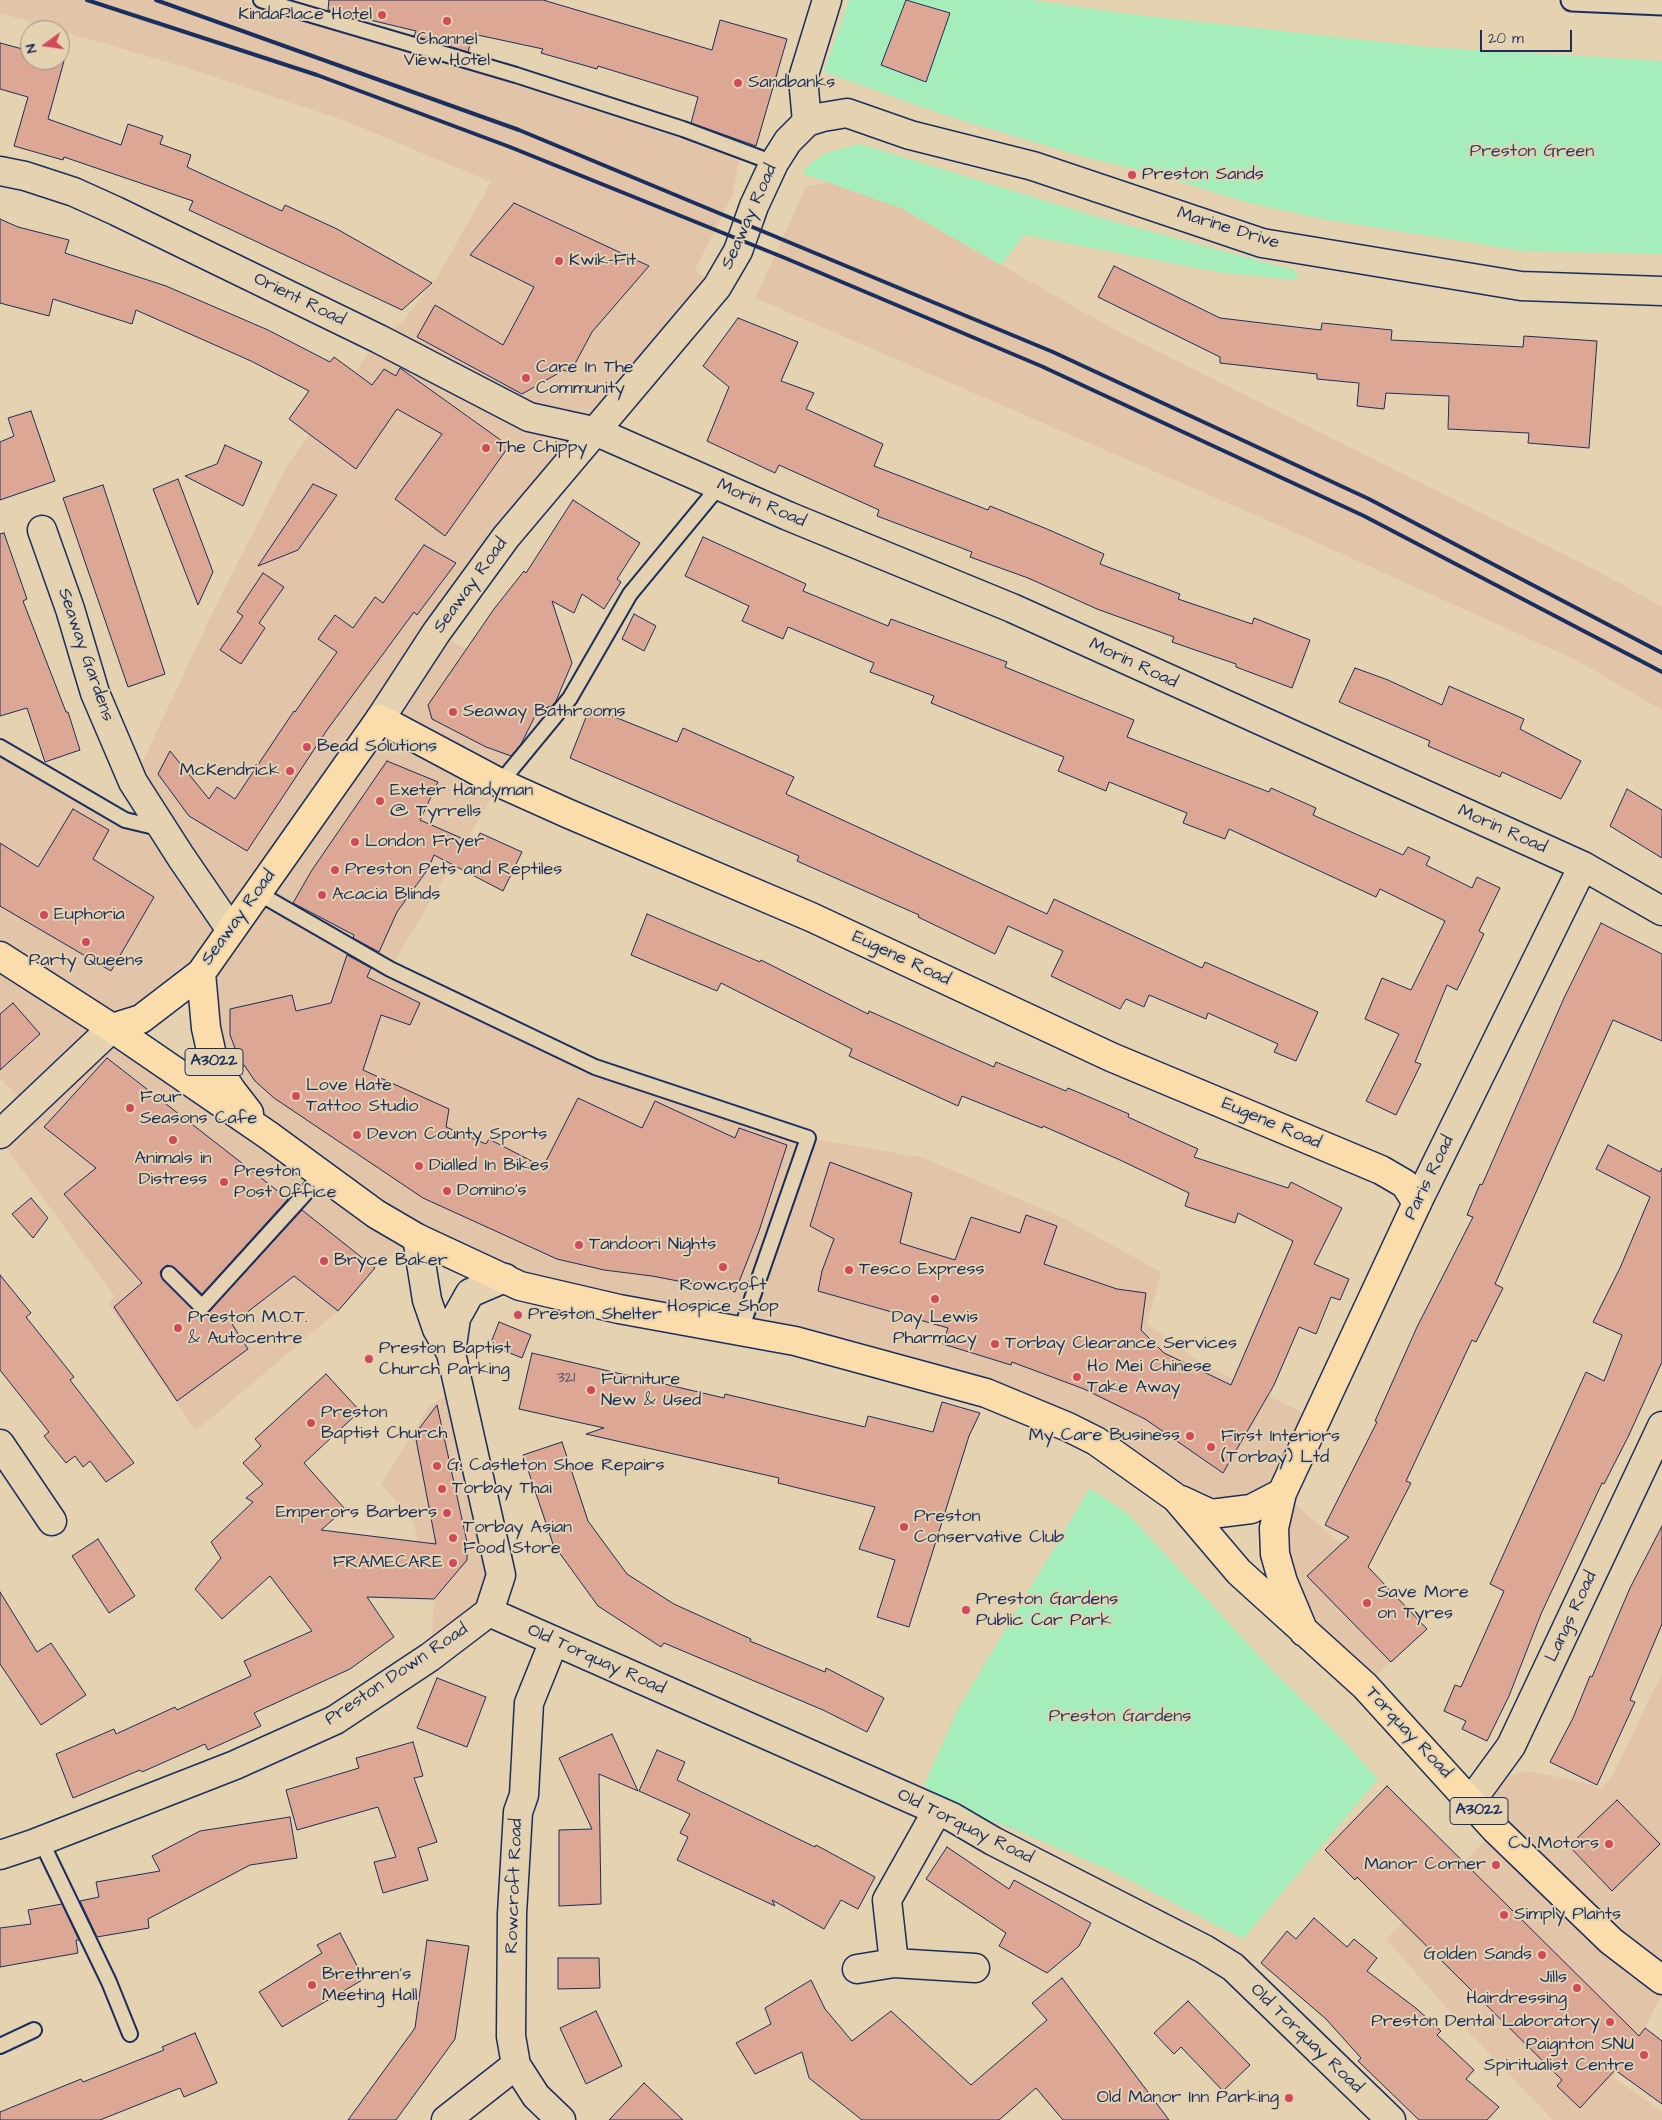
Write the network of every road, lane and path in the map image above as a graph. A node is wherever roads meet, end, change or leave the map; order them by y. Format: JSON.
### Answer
{"nodes":[{"id":1,"x":261,"y":0,"type":"edge"},
{"id":2,"x":827,"y":0,"type":"edge"},
{"id":3,"x":1572,"y":0,"type":"edge"},
{"id":4,"x":1662,"y":4,"type":"edge"},
{"id":5,"x":808,"y":122,"type":"junction"},
{"id":6,"x":774,"y":163,"type":"junction"},
{"id":7,"x":0,"y":171,"type":"edge"},
{"id":8,"x":1662,"y":291,"type":"edge"},
{"id":9,"x":597,"y":432,"type":"junction"},
{"id":10,"x":720,"y":485,"type":"junction"},
{"id":11,"x":42,"y":530,"type":"dead end"},
{"id":12,"x":380,"y":719,"type":"junction"},
{"id":13,"x":0,"y":746,"type":"edge"},
{"id":14,"x":500,"y":783,"type":"junction"},
{"id":15,"x":163,"y":829,"type":"junction"},
{"id":16,"x":1583,"y":866,"type":"junction"},
{"id":17,"x":258,"y":894,"type":"junction"},
{"id":18,"x":1662,"y":911,"type":"edge"},
{"id":19,"x":231,"y":930,"type":"junction"},
{"id":20,"x":0,"y":956,"type":"edge"},
{"id":21,"x":200,"y":972,"type":"junction"},
{"id":22,"x":112,"y":1028,"type":"junction"},
{"id":23,"x":0,"y":1134,"type":"edge"},
{"id":24,"x":268,"y":1135,"type":"junction"},
{"id":25,"x":322,"y":1175,"type":"junction"},
{"id":26,"x":1417,"y":1203,"type":"junction"},
{"id":27,"x":417,"y":1238,"type":"junction"},
{"id":28,"x":169,"y":1274,"type":"dead end"},
{"id":29,"x":505,"y":1278,"type":"junction"},
{"id":30,"x":741,"y":1330,"type":"junction"},
{"id":31,"x":451,"y":1353,"type":"junction"},
{"id":32,"x":1662,"y":1426,"type":"edge"},
{"id":33,"x":0,"y":1444,"type":"edge"},
{"id":34,"x":1282,"y":1493,"type":"junction"},
{"id":35,"x":1176,"y":1498,"type":"junction"},
{"id":36,"x":52,"y":1521,"type":"dead end"},
{"id":37,"x":489,"y":1612,"type":"junction"},
{"id":38,"x":1304,"y":1632,"type":"junction"},
{"id":39,"x":554,"y":1641,"type":"junction"},
{"id":40,"x":1471,"y":1801,"type":"junction"},
{"id":41,"x":937,"y":1811,"type":"junction"},
{"id":42,"x":41,"y":1841,"type":"junction"},
{"id":43,"x":0,"y":1855,"type":"edge"},
{"id":44,"x":894,"y":1963,"type":"junction"},
{"id":45,"x":975,"y":1968,"type":"dead end"},
{"id":46,"x":857,"y":1969,"type":"dead end"},
{"id":47,"x":1662,"y":1980,"type":"edge"},
{"id":48,"x":34,"y":2030,"type":"dead end"},
{"id":49,"x":130,"y":2034,"type":"dead end"},
{"id":50,"x":0,"y":2046,"type":"edge"},
{"id":51,"x":516,"y":2066,"type":"junction"},
{"id":52,"x":446,"y":2120,"type":"edge"},
{"id":53,"x":561,"y":2120,"type":"edge"},
{"id":54,"x":1391,"y":2120,"type":"edge"}],
"edges":[{"from":1,"to":6,"type":"lane"},
{"from":2,"to":5,"type":"street"},
{"from":3,"to":4,"type":"street"},
{"from":5,"to":6,"type":"street","name":"Seaway Road"},
{"from":5,"to":8,"type":"street","name":"Marine Drive"},
{"from":6,"to":9,"type":"street","name":"Seaway Road"},
{"from":7,"to":9,"type":"street","name":"Orient Road"},
{"from":9,"to":10,"type":"street","name":"Morin Road"},
{"from":9,"to":12,"type":"street","name":"Seaway Road"},
{"from":10,"to":14,"type":"lane"},
{"from":10,"to":16,"type":"street","name":"Morin Road"},
{"from":11,"to":15,"type":"street","name":"Seaway Gardens"},
{"from":12,"to":14,"type":"main road","name":"Eugene Road"},
{"from":12,"to":17,"type":"main road","name":"Seaway Road"},
{"from":13,"to":15,"type":"lane"},
{"from":14,"to":26,"type":"main road","name":"Eugene Road"},
{"from":15,"to":19,"type":"street","name":"Seaway Gardens"},
{"from":16,"to":18,"type":"street","name":"Morin Road"},
{"from":16,"to":26,"type":"street","name":"Paris Road"},
{"from":17,"to":19,"type":"main road","name":"Seaway Road"},
{"from":17,"to":30,"type":"lane"},
{"from":19,"to":21,"type":"main road","name":"Seaway Road"},
{"from":20,"to":22,"type":"main road","number":"A3022"},
{"from":21,"to":22,"type":"main road","name":"Seaway Road"},
{"from":21,"to":24,"type":"main road","number":"A3022"},
{"from":22,"to":23,"type":"street"},
{"from":22,"to":24,"type":"main road","number":"A3022"},
{"from":24,"to":25,"type":"main road","number":"A3022"},
{"from":25,"to":27,"type":"main road","number":"A3022"},
{"from":25,"to":28,"type":"lane"},
{"from":26,"to":34,"type":"main road","name":"Paris Road"},
{"from":27,"to":29,"type":"main road","number":"A3022"},
{"from":27,"to":31,"type":"street"},
{"from":29,"to":30,"type":"main road","number":"A3022"},
{"from":29,"to":31,"type":"street"},
{"from":30,"to":35,"type":"main road","number":"A3022"},
{"from":31,"to":37,"type":"street"},
{"from":32,"to":40,"type":"street","name":"Langs Road"},
{"from":33,"to":36,"type":"street"},
{"from":34,"to":35,"type":"main road"},
{"from":34,"to":38,"type":"main road","name":"Paris Road"},
{"from":35,"to":38,"type":"main road","number":"A3022"},
{"from":37,"to":39,"type":"street","name":"Old Torquay Road"},
{"from":37,"to":42,"type":"street","name":"Preston Down Road"},
{"from":38,"to":40,"type":"main road","name":"Torquay Road","number":"A3022"},
{"from":39,"to":41,"type":"street","name":"Old Torquay Road"},
{"from":39,"to":51,"type":"street","name":"Rowcroft Road"},
{"from":40,"to":47,"type":"main road","name":"Torquay Road","number":"A3022"},
{"from":41,"to":44,"type":"street"},
{"from":41,"to":54,"type":"street","name":"Old Torquay Road"},
{"from":42,"to":43,"type":"street","name":"Preston Down Road"},
{"from":42,"to":49,"type":"lane"},
{"from":44,"to":45,"type":"street"},
{"from":44,"to":46,"type":"street"},
{"from":48,"to":50,"type":"lane"},
{"from":51,"to":52,"type":"street"},
{"from":51,"to":53,"type":"street","name":"Rowcroft Road"}]}
